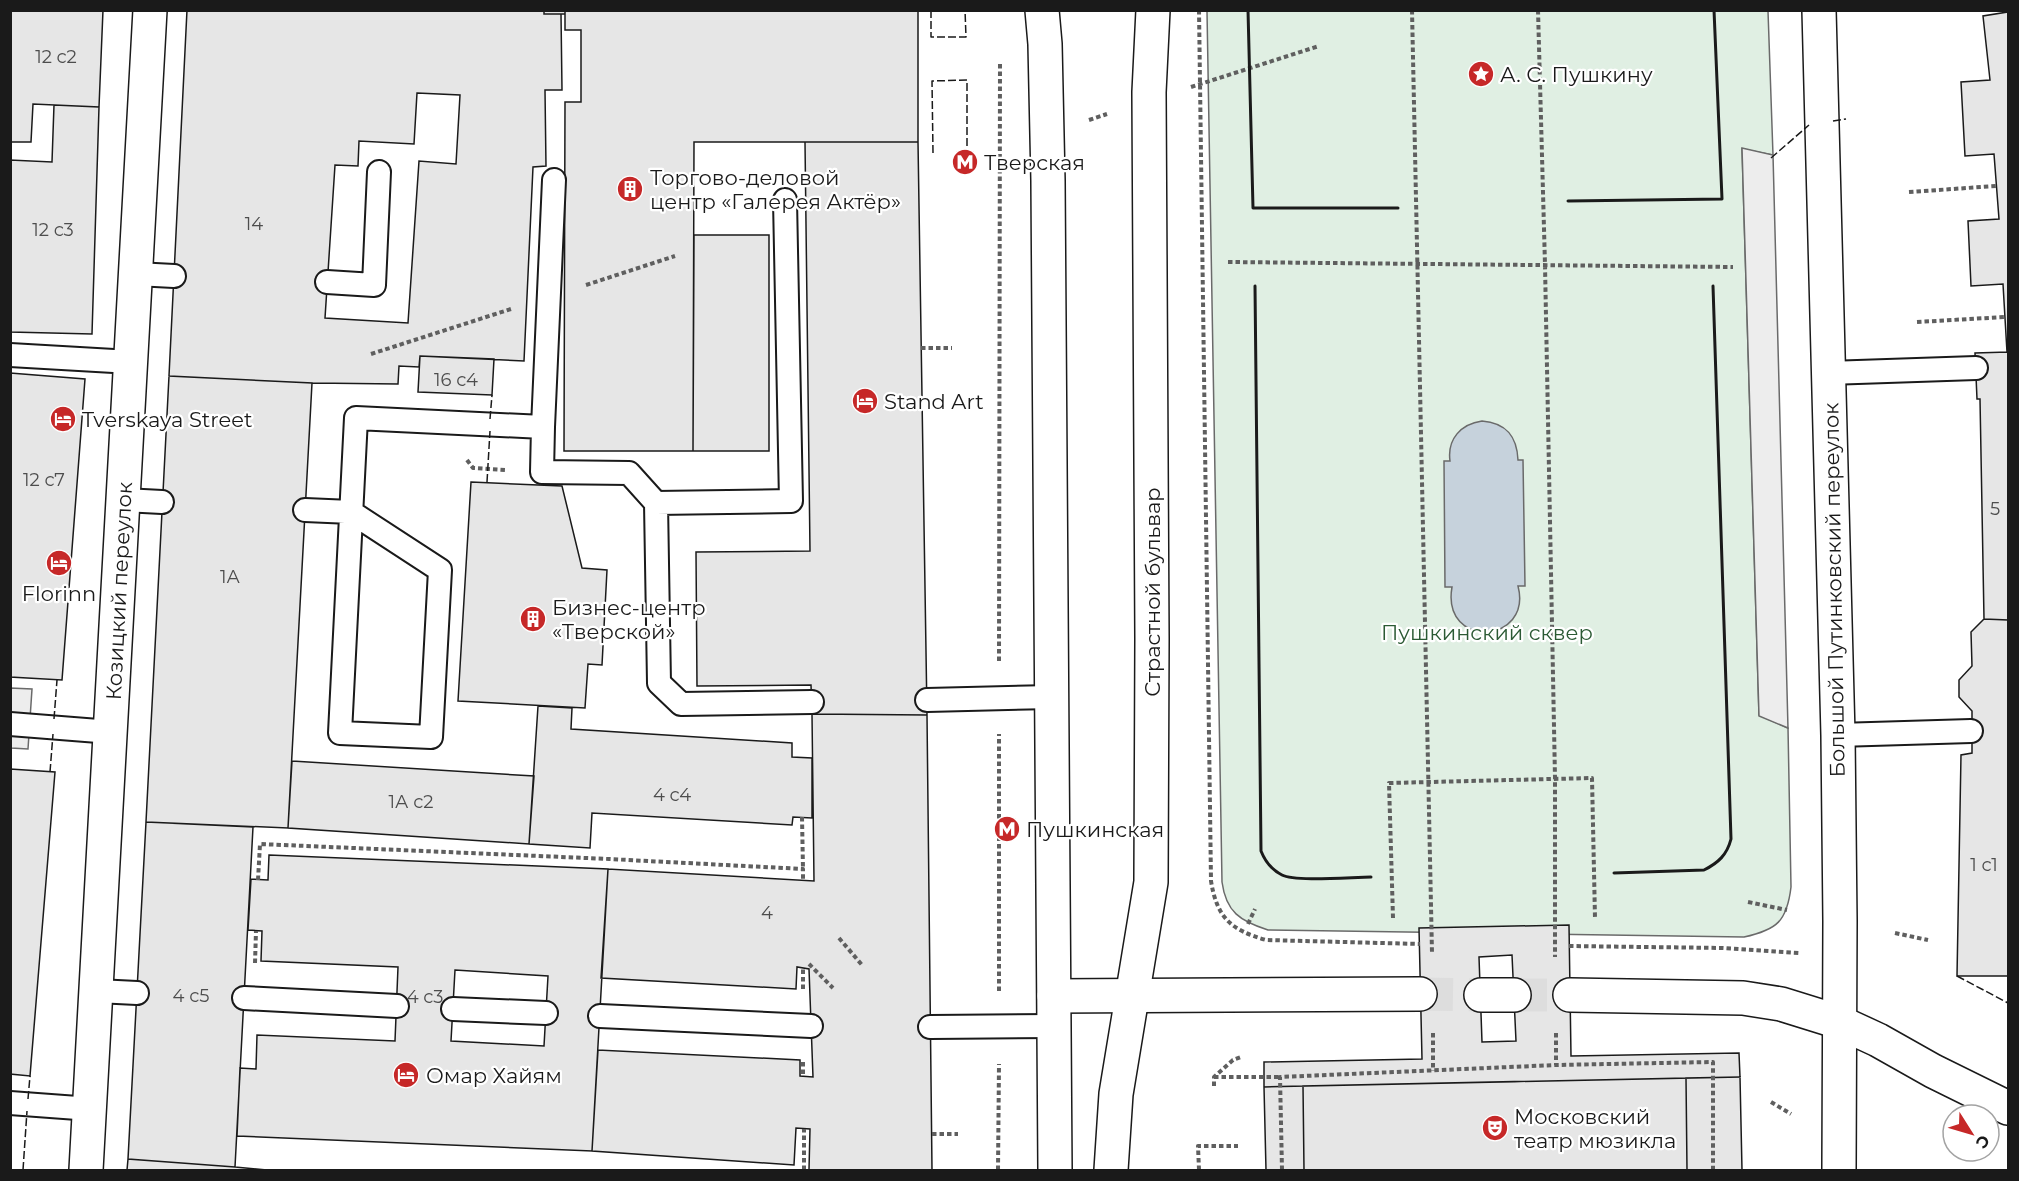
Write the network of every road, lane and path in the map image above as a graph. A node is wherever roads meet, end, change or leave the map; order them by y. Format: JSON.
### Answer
{"nodes":[{"id":1,"x":150,"y":10,"type":"edge"},
{"id":2,"x":1042,"y":10,"type":"edge"},
{"id":3,"x":1153,"y":10,"type":"edge"},
{"id":4,"x":1199,"y":10,"type":"edge"},
{"id":5,"x":1412,"y":10,"type":"edge"},
{"id":6,"x":1538,"y":10,"type":"edge"},
{"id":7,"x":1819,"y":10,"type":"edge"},
{"id":8,"x":1000,"y":59,"type":"dead end"},
{"id":9,"x":379,"y":172,"type":"dead end"},
{"id":10,"x":554,"y":180,"type":"dead end"},
{"id":11,"x":1996,"y":186,"type":"dead end"},
{"id":12,"x":1909,"y":192,"type":"dead end"},
{"id":13,"x":785,"y":200,"type":"dead end"},
{"id":14,"x":1228,"y":262,"type":"dead end"},
{"id":15,"x":1417,"y":265,"type":"junction"},
{"id":16,"x":1545,"y":266,"type":"junction"},
{"id":17,"x":1733,"y":267,"type":"dead end"},
{"id":18,"x":136,"y":274,"type":"junction"},
{"id":19,"x":174,"y":276,"type":"dead end"},
{"id":20,"x":327,"y":282,"type":"dead end"},
{"id":21,"x":2005,"y":316,"type":"dead end"},
{"id":22,"x":1917,"y":322,"type":"dead end"},
{"id":23,"x":921,"y":348,"type":"dead end"},
{"id":24,"x":952,"y":348,"type":"dead end"},
{"id":25,"x":10,"y":355,"type":"edge"},
{"id":26,"x":131,"y":362,"type":"junction"},
{"id":27,"x":1976,"y":369,"type":"dead end"},
{"id":28,"x":1828,"y":373,"type":"junction"},
{"id":29,"x":543,"y":427,"type":"junction"},
{"id":30,"x":124,"y":500,"type":"junction"},
{"id":31,"x":162,"y":501,"type":"dead end"},
{"id":32,"x":656,"y":503,"type":"junction"},
{"id":33,"x":305,"y":510,"type":"dead end"},
{"id":34,"x":351,"y":512,"type":"junction"},
{"id":35,"x":1052,"y":697,"type":"junction"},
{"id":36,"x":999,"y":699,"type":"junction"},
{"id":37,"x":927,"y":700,"type":"dead end"},
{"id":38,"x":812,"y":702,"type":"dead end"},
{"id":39,"x":10,"y":724,"type":"edge"},
{"id":40,"x":1971,"y":731,"type":"dead end"},
{"id":41,"x":111,"y":732,"type":"junction"},
{"id":42,"x":1838,"y":735,"type":"junction"},
{"id":43,"x":1556,"y":778,"type":"junction"},
{"id":44,"x":1428,"y":782,"type":"junction"},
{"id":45,"x":802,"y":817,"type":"dead end"},
{"id":46,"x":803,"y":869,"type":"junction"},
{"id":47,"x":258,"y":880,"type":"dead end"},
{"id":48,"x":803,"y":880,"type":"dead end"},
{"id":49,"x":1748,"y":902,"type":"dead end"},
{"id":50,"x":1255,"y":909,"type":"dead end"},
{"id":51,"x":1787,"y":910,"type":"dead end"},
{"id":52,"x":1393,"y":918,"type":"dead end"},
{"id":53,"x":1595,"y":918,"type":"dead end"},
{"id":54,"x":1248,"y":924,"type":"dead end"},
{"id":55,"x":1555,"y":925,"type":"dead end"},
{"id":56,"x":1431,"y":928,"type":"dead end"},
{"id":57,"x":1895,"y":933,"type":"dead end"},
{"id":58,"x":839,"y":938,"type":"dead end"},
{"id":59,"x":1928,"y":940,"type":"dead end"},
{"id":60,"x":1420,"y":944,"type":"dead end"},
{"id":61,"x":809,"y":964,"type":"dead end"},
{"id":62,"x":862,"y":965,"type":"dead end"},
{"id":63,"x":833,"y":988,"type":"dead end"},
{"id":64,"x":97,"y":991,"type":"junction"},
{"id":65,"x":137,"y":993,"type":"dead end"},
{"id":66,"x":1420,"y":994,"type":"tunnel mouth"},
{"id":67,"x":1480,"y":994,"type":"tunnel mouth"},
{"id":68,"x":1133,"y":995,"type":"junction"},
{"id":69,"x":1514,"y":995,"type":"tunnel mouth"},
{"id":70,"x":1570,"y":995,"type":"tunnel mouth"},
{"id":71,"x":244,"y":998,"type":"dead end"},
{"id":72,"x":397,"y":1006,"type":"dead end"},
{"id":73,"x":453,"y":1009,"type":"dead end"},
{"id":74,"x":1054,"y":1011,"type":"junction"},
{"id":75,"x":546,"y":1013,"type":"dead end"},
{"id":76,"x":600,"y":1016,"type":"dead end"},
{"id":77,"x":1839,"y":1022,"type":"junction"},
{"id":78,"x":811,"y":1026,"type":"dead end"},
{"id":79,"x":930,"y":1027,"type":"dead end"},
{"id":80,"x":999,"y":1027,"type":"junction"},
{"id":81,"x":1241,"y":1057,"type":"dead end"},
{"id":82,"x":1214,"y":1077,"type":"junction"},
{"id":83,"x":1280,"y":1077,"type":"junction"},
{"id":84,"x":1214,"y":1086,"type":"dead end"},
{"id":85,"x":1771,"y":1102,"type":"dead end"},
{"id":86,"x":10,"y":1103,"type":"edge"},
{"id":87,"x":2008,"y":1108,"type":"edge"},
{"id":88,"x":91,"y":1109,"type":"junction"},
{"id":89,"x":1791,"y":1114,"type":"dead end"},
{"id":90,"x":804,"y":1129,"type":"dead end"},
{"id":91,"x":932,"y":1134,"type":"dead end"},
{"id":92,"x":958,"y":1134,"type":"dead end"},
{"id":93,"x":1238,"y":1146,"type":"dead end"},
{"id":94,"x":86,"y":1170,"type":"edge"},
{"id":95,"x":804,"y":1170,"type":"edge"},
{"id":96,"x":998,"y":1170,"type":"edge"},
{"id":97,"x":1055,"y":1170,"type":"edge"},
{"id":98,"x":1111,"y":1170,"type":"edge"},
{"id":99,"x":1199,"y":1170,"type":"edge"},
{"id":100,"x":1282,"y":1170,"type":"edge"},
{"id":101,"x":1713,"y":1170,"type":"edge"},
{"id":102,"x":1839,"y":1170,"type":"edge"}],
"edges":[{"from":1,"to":18,"type":"main road","name":"Козицкий переулок"},
{"from":2,"to":35,"type":"main road"},
{"from":3,"to":68,"type":"main road","name":"Страстной бульвар"},
{"from":4,"to":60,"type":"path"},
{"from":5,"to":15,"type":"path"},
{"from":6,"to":16,"type":"path"},
{"from":7,"to":28,"type":"main road","name":"Большой Путинковский переулок"},
{"from":8,"to":36,"type":"path"},
{"from":9,"to":20,"type":"lane"},
{"from":10,"to":29,"type":"lane"},
{"from":11,"to":12,"type":"path"},
{"from":13,"to":32,"type":"lane"},
{"from":14,"to":15,"type":"path"},
{"from":15,"to":16,"type":"path"},
{"from":15,"to":44,"type":"path"},
{"from":16,"to":17,"type":"path"},
{"from":16,"to":43,"type":"path"},
{"from":18,"to":19,"type":"lane"},
{"from":18,"to":26,"type":"main road","name":"Козицкий переулок"},
{"from":21,"to":22,"type":"path"},
{"from":23,"to":24,"type":"path"},
{"from":25,"to":26,"type":"lane"},
{"from":26,"to":30,"type":"main road","name":"Козицкий переулок"},
{"from":27,"to":28,"type":"lane"},
{"from":28,"to":42,"type":"main road","name":"Большой Путинковский переулок"},
{"from":29,"to":32,"type":"lane"},
{"from":29,"to":34,"type":"lane"},
{"from":30,"to":31,"type":"lane"},
{"from":30,"to":41,"type":"main road","name":"Козицкий переулок"},
{"from":32,"to":38,"type":"lane"},
{"from":33,"to":34,"type":"lane"},
{"from":34,"to":34,"type":"lane"},
{"from":35,"to":36,"type":"lane"},
{"from":35,"to":74,"type":"main road"},
{"from":36,"to":37,"type":"lane"},
{"from":36,"to":80,"type":"path"},
{"from":39,"to":41,"type":"lane"},
{"from":40,"to":42,"type":"lane"},
{"from":41,"to":64,"type":"main road","name":"Козицкий переулок"},
{"from":42,"to":77,"type":"main road","name":"Большой Путинковский переулок"},
{"from":43,"to":44,"type":"path"},
{"from":43,"to":53,"type":"path"},
{"from":43,"to":55,"type":"path"},
{"from":44,"to":52,"type":"path"},
{"from":44,"to":56,"type":"path"},
{"from":45,"to":46,"type":"path"},
{"from":46,"to":47,"type":"path"},
{"from":46,"to":48,"type":"path"},
{"from":49,"to":51,"type":"path"},
{"from":50,"to":54,"type":"path"},
{"from":57,"to":59,"type":"path"},
{"from":58,"to":62,"type":"path"},
{"from":61,"to":63,"type":"path"},
{"from":64,"to":65,"type":"lane"},
{"from":64,"to":88,"type":"main road","name":"Козицкий переулок"},
{"from":66,"to":68,"type":"main road"},
{"from":67,"to":69,"type":"main road"},
{"from":68,"to":74,"type":"main road"},
{"from":68,"to":98,"type":"main road","name":"Страстной бульвар"},
{"from":70,"to":77,"type":"main road"},
{"from":71,"to":72,"type":"lane"},
{"from":73,"to":75,"type":"lane"},
{"from":74,"to":80,"type":"lane"},
{"from":74,"to":97,"type":"main road"},
{"from":76,"to":78,"type":"lane"},
{"from":77,"to":87,"type":"main road"},
{"from":77,"to":102,"type":"main road","name":"Большой Путинковский переулок"},
{"from":79,"to":80,"type":"lane"},
{"from":80,"to":96,"type":"path"},
{"from":81,"to":82,"type":"path"},
{"from":82,"to":83,"type":"path"},
{"from":82,"to":84,"type":"path"},
{"from":83,"to":100,"type":"path"},
{"from":83,"to":101,"type":"path"},
{"from":85,"to":89,"type":"path"},
{"from":86,"to":88,"type":"lane"},
{"from":88,"to":94,"type":"main road","name":"Козицкий переулок"},
{"from":90,"to":95,"type":"path"},
{"from":91,"to":92,"type":"path"},
{"from":93,"to":99,"type":"path"}]}
